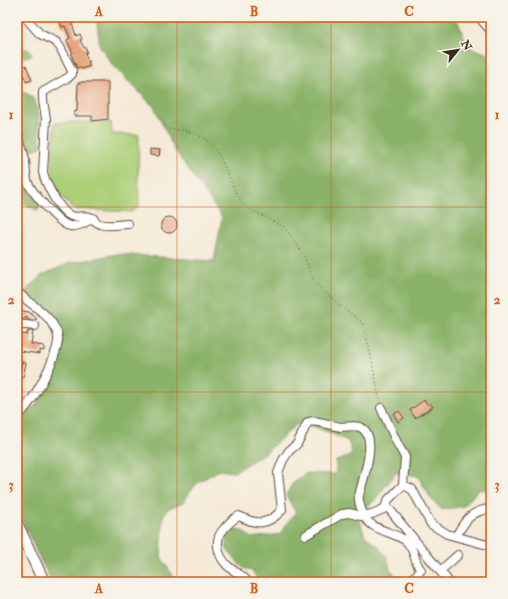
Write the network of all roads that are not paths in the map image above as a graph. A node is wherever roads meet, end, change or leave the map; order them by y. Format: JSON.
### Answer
{"nodes":[{"id":1,"x":25,"y":17,"type":"edge"},
{"id":2,"x":479,"y":17,"type":"edge"},
{"id":3,"x":491,"y":31,"type":"edge"},
{"id":4,"x":17,"y":132,"type":"edge"},
{"id":5,"x":93,"y":218,"type":"junction"},
{"id":6,"x":128,"y":224,"type":"dead end"},
{"id":7,"x":17,"y":291,"type":"edge"},
{"id":8,"x":17,"y":324,"type":"edge"},
{"id":9,"x":36,"y":326,"type":"dead end"},
{"id":10,"x":382,"y":408,"type":"road end"},
{"id":11,"x":17,"y":416,"type":"edge"},
{"id":12,"x":403,"y":485,"type":"junction"},
{"id":13,"x":388,"y":507,"type":"junction"},
{"id":14,"x":491,"y":509,"type":"edge"},
{"id":15,"x":364,"y":516,"type":"junction"},
{"id":16,"x":17,"y":524,"type":"edge"},
{"id":17,"x":306,"y":535,"type":"dead end"},
{"id":18,"x":456,"y":536,"type":"junction"},
{"id":19,"x":491,"y":546,"type":"edge"},
{"id":20,"x":458,"y":555,"type":"dead end"},
{"id":21,"x":440,"y":571,"type":"junction"},
{"id":22,"x":44,"y":582,"type":"edge"},
{"id":23,"x":248,"y":582,"type":"edge"},
{"id":24,"x":409,"y":582,"type":"edge"},
{"id":25,"x":449,"y":582,"type":"edge"}],
"edges":[{"from":1,"to":5,"type":"street"},
{"from":2,"to":3,"type":"street"},
{"from":4,"to":5,"type":"street"},
{"from":5,"to":6,"type":"street"},
{"from":7,"to":11,"type":"street"},
{"from":8,"to":9,"type":"street"},
{"from":10,"to":12,"type":"street"},
{"from":12,"to":13,"type":"street"},
{"from":12,"to":18,"type":"street"},
{"from":13,"to":15,"type":"street"},
{"from":13,"to":21,"type":"street"},
{"from":14,"to":18,"type":"street"},
{"from":15,"to":17,"type":"street"},
{"from":15,"to":23,"type":"street"},
{"from":15,"to":24,"type":"street"},
{"from":16,"to":22,"type":"main road"},
{"from":18,"to":19,"type":"street"},
{"from":20,"to":21,"type":"street"},
{"from":21,"to":25,"type":"street"}]}
